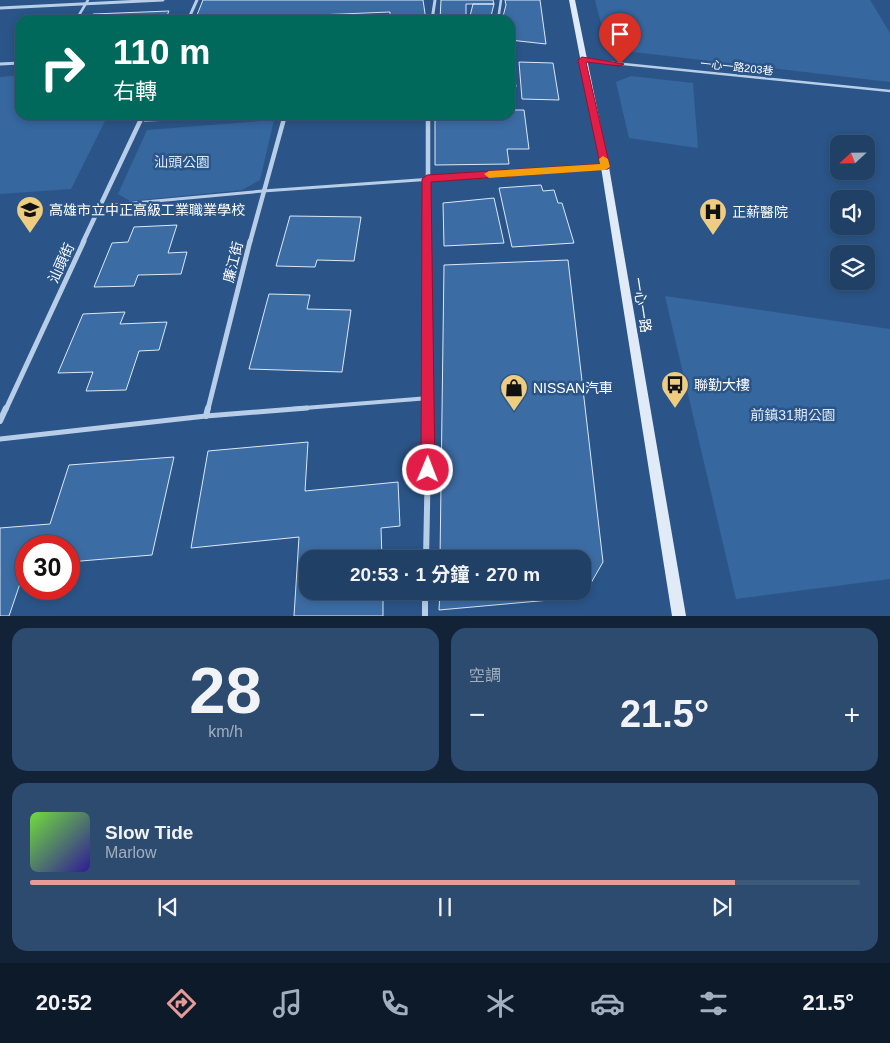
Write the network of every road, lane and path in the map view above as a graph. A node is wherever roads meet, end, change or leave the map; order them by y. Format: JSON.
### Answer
{"nodes":[{"id":1,"x":88,"y":0,"type":"edge"},
{"id":2,"x":163,"y":0,"type":"edge"},
{"id":3,"x":198,"y":0,"type":"edge"},
{"id":4,"x":435,"y":0,"type":"edge"},
{"id":5,"x":501,"y":0,"type":"edge"},
{"id":6,"x":572,"y":0,"type":"edge"},
{"id":7,"x":86,"y":4,"type":"junction"},
{"id":8,"x":0,"y":8,"type":"edge"},
{"id":9,"x":79,"y":15,"type":"edge"},
{"id":10,"x":190,"y":15,"type":"edge"},
{"id":11,"x":433,"y":15,"type":"edge"},
{"id":12,"x":499,"y":15,"type":"edge"},
{"id":13,"x":582,"y":60,"type":"junction"},
{"id":14,"x":15,"y":63,"type":"edge"},
{"id":15,"x":0,"y":64,"type":"edge"},
{"id":16,"x":890,"y":91,"type":"edge"},
{"id":17,"x":141,"y":120,"type":"edge"},
{"id":18,"x":284,"y":120,"type":"edge"},
{"id":19,"x":428,"y":120,"type":"edge"},
{"id":20,"x":605,"y":167,"type":"junction"},
{"id":21,"x":427,"y":179,"type":"junction"},
{"id":22,"x":263,"y":191,"type":"junction"},
{"id":23,"x":101,"y":206,"type":"junction"},
{"id":24,"x":429,"y":398,"type":"junction"},
{"id":25,"x":206,"y":416,"type":"junction"},
{"id":26,"x":0,"y":421,"type":"edge"},
{"id":27,"x":0,"y":439,"type":"edge"},
{"id":28,"x":426,"y":550,"type":"edge"},
{"id":29,"x":425,"y":600,"type":"edge"},
{"id":30,"x":425,"y":616,"type":"edge"},
{"id":31,"x":679,"y":616,"type":"edge"}],
"edges":[{"from":1,"to":7,"type":"lane"},
{"from":2,"to":7,"type":"street"},
{"from":3,"to":10,"type":"street"},
{"from":4,"to":11,"type":"street"},
{"from":5,"to":12,"type":"lane"},
{"from":6,"to":13,"type":"street","name":"一心一路"},
{"from":7,"to":8,"type":"street"},
{"from":7,"to":9,"type":"lane"},
{"from":13,"to":16,"type":"lane","name":"一心一路203巷"},
{"from":13,"to":20,"type":"street","name":"一心一路"},
{"from":14,"to":15,"type":"street"},
{"from":17,"to":23,"type":"street","name":"汕頭街"},
{"from":18,"to":22,"type":"street","name":"廉江街"},
{"from":19,"to":21,"type":"street"},
{"from":20,"to":21,"type":"lane"},
{"from":20,"to":31,"type":"street","name":"一心一路"},
{"from":21,"to":22,"type":"lane"},
{"from":21,"to":24,"type":"street"},
{"from":22,"to":23,"type":"lane"},
{"from":22,"to":25,"type":"street","name":"廉江街"},
{"from":23,"to":26,"type":"street","name":"汕頭街"},
{"from":24,"to":25,"type":"lane"},
{"from":24,"to":28,"type":"street"},
{"from":25,"to":27,"type":"lane"},
{"from":29,"to":30,"type":"street"}]}
